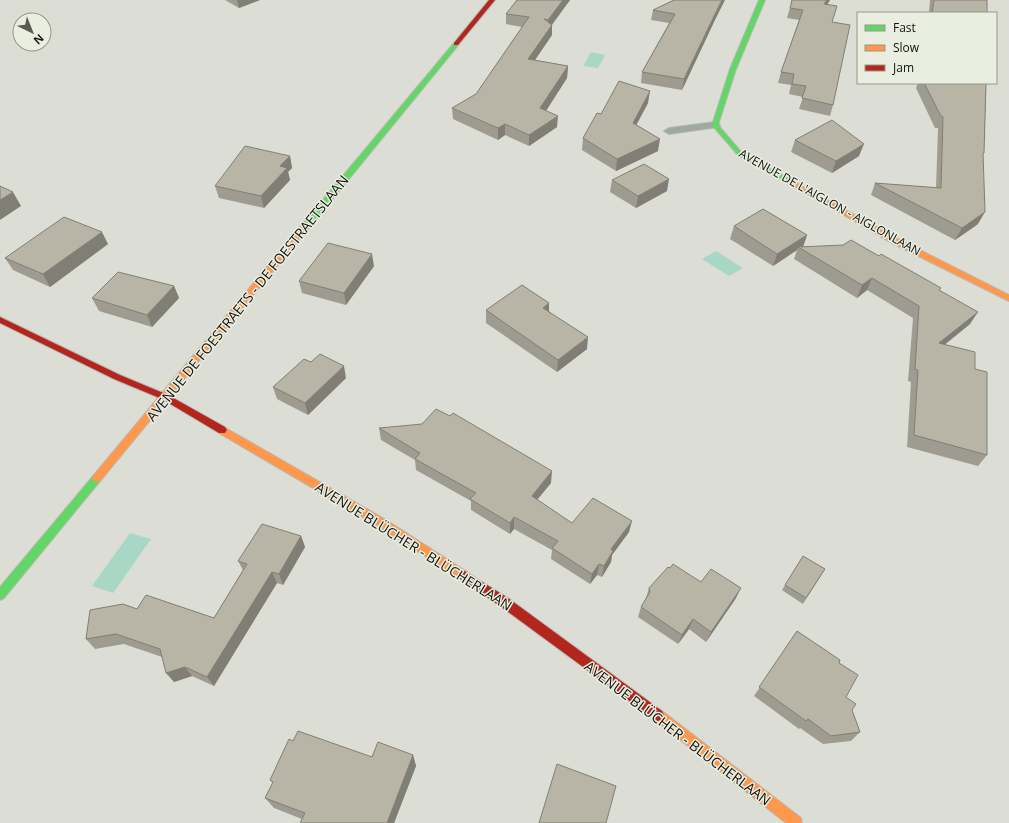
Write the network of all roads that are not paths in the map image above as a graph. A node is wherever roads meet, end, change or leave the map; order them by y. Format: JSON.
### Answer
{"nodes":[{"id":1,"x":492,"y":0,"type":"edge"},
{"id":2,"x":762,"y":0,"type":"edge"},
{"id":3,"x":714,"y":125,"type":"junction"},
{"id":4,"x":669,"y":132,"type":"dead end"},
{"id":5,"x":1009,"y":298,"type":"edge"},
{"id":6,"x":0,"y":320,"type":"edge"},
{"id":7,"x":165,"y":397,"type":"junction"},
{"id":8,"x":0,"y":595,"type":"edge"},
{"id":9,"x":796,"y":823,"type":"edge"}],
"edges":[{"from":1,"to":7,"type":"street","name":"AVENUE DE FOESTRAETS - DE FOESTRAETSLAAN"},
{"from":2,"to":3,"type":"street"},
{"from":3,"to":4,"type":"lane"},
{"from":3,"to":5,"type":"street","name":"AVENUE DE L'AIGLON - AIGLONLAAN"},
{"from":6,"to":7,"type":"street","name":"AVENUE BLÜCHER - BLÜCHERLAAN"},
{"from":7,"to":8,"type":"street","name":"AVENUE DE FOESTRAETS - DE FOESTRAETSLAAN"},
{"from":7,"to":9,"type":"street","name":"AVENUE BLÜCHER - BLÜCHERLAAN"}]}
